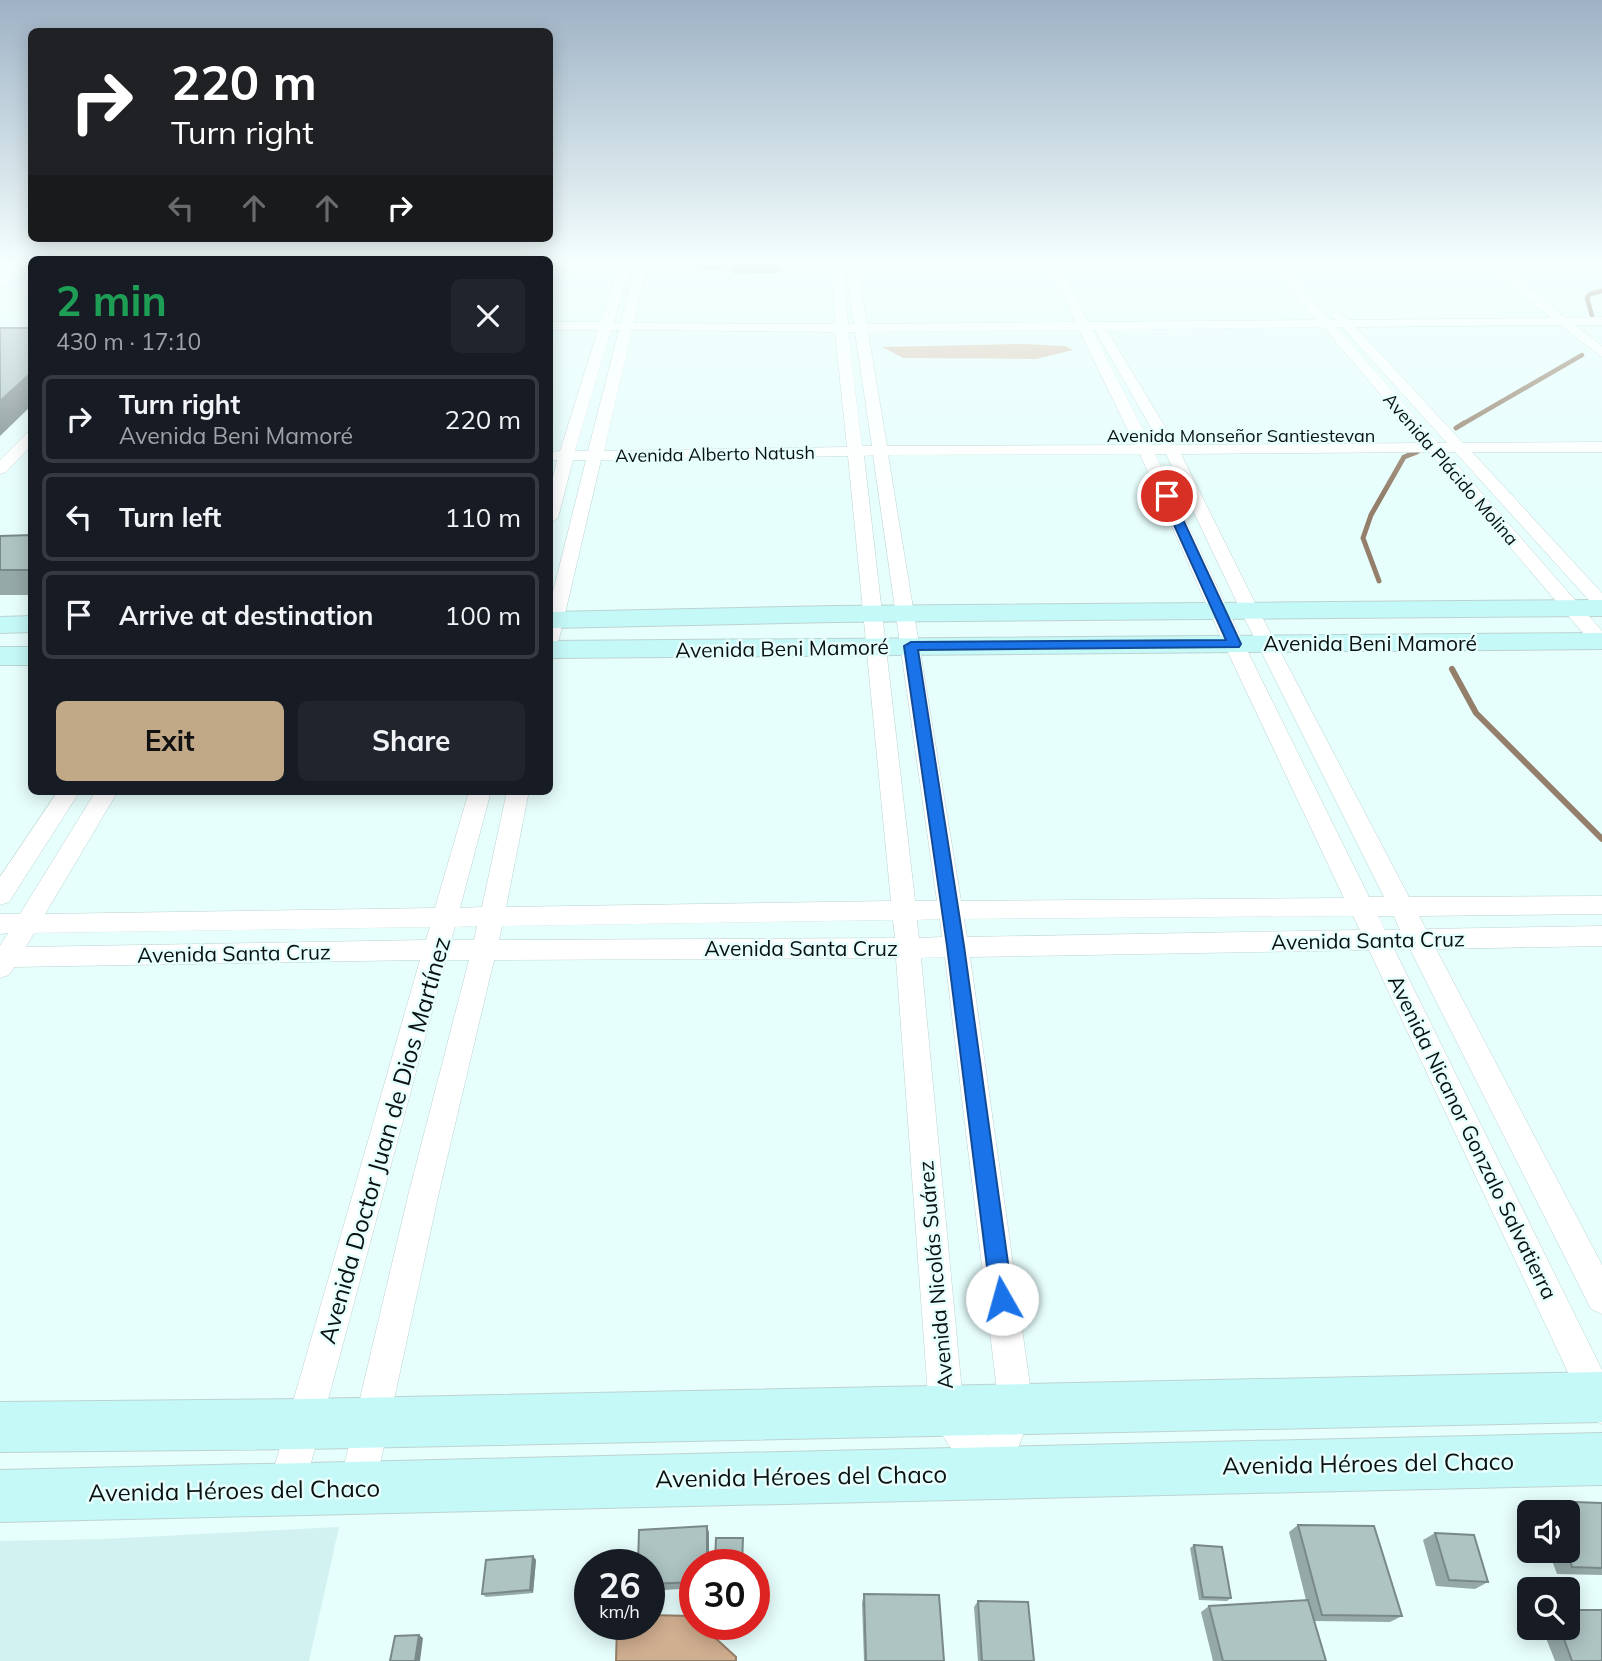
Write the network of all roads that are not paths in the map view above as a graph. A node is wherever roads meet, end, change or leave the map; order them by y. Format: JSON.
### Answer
{"nodes":[{"id":1,"x":600,"y":340,"type":"edge"},
{"id":2,"x":621,"y":340,"type":"edge"},
{"id":3,"x":852,"y":340,"type":"edge"},
{"id":4,"x":854,"y":340,"type":"edge"},
{"id":5,"x":1099,"y":340,"type":"edge"},
{"id":6,"x":1348,"y":340,"type":"edge"},
{"id":7,"x":1351,"y":340,"type":"edge"},
{"id":8,"x":28,"y":428,"type":"edge"},
{"id":9,"x":1445,"y":433,"type":"junction"},
{"id":10,"x":1422,"y":434,"type":"junction"},
{"id":11,"x":1602,"y":435,"type":"edge"},
{"id":12,"x":1154,"y":442,"type":"junction"},
{"id":13,"x":855,"y":445,"type":"junction"},
{"id":14,"x":880,"y":445,"type":"junction"},
{"id":15,"x":1434,"y":447,"type":"junction"},
{"id":16,"x":1458,"y":447,"type":"junction"},
{"id":17,"x":1602,"y":447,"type":"edge"},
{"id":18,"x":595,"y":450,"type":"junction"},
{"id":19,"x":13,"y":452,"type":"edge"},
{"id":20,"x":562,"y":452,"type":"edge"},
{"id":21,"x":553,"y":502,"type":"edge"},
{"id":22,"x":1602,"y":606,"type":"edge"},
{"id":23,"x":1571,"y":608,"type":"junction"},
{"id":24,"x":1250,"y":611,"type":"junction"},
{"id":25,"x":1219,"y":612,"type":"junction"},
{"id":26,"x":874,"y":614,"type":"junction"},
{"id":27,"x":907,"y":614,"type":"junction"},
{"id":28,"x":553,"y":618,"type":"edge"},
{"id":29,"x":28,"y":624,"type":"edge"},
{"id":30,"x":0,"y":625,"type":"edge"},
{"id":31,"x":553,"y":626,"type":"edge"},
{"id":32,"x":1601,"y":642,"type":"edge"},
{"id":33,"x":1234,"y":644,"type":"junction"},
{"id":34,"x":1268,"y":644,"type":"junction"},
{"id":35,"x":878,"y":646,"type":"junction"},
{"id":36,"x":911,"y":646,"type":"junction"},
{"id":37,"x":553,"y":650,"type":"edge"},
{"id":38,"x":0,"y":656,"type":"edge"},
{"id":39,"x":28,"y":656,"type":"edge"},
{"id":40,"x":66,"y":795,"type":"edge"},
{"id":41,"x":105,"y":795,"type":"edge"},
{"id":42,"x":479,"y":795,"type":"edge"},
{"id":43,"x":517,"y":795,"type":"edge"},
{"id":44,"x":0,"y":896,"type":"edge"},
{"id":45,"x":1400,"y":905,"type":"junction"},
{"id":46,"x":1602,"y":905,"type":"edge"},
{"id":47,"x":1362,"y":907,"type":"junction"},
{"id":48,"x":903,"y":910,"type":"junction"},
{"id":49,"x":948,"y":910,"type":"junction"},
{"id":50,"x":492,"y":917,"type":"junction"},
{"id":51,"x":447,"y":919,"type":"junction"},
{"id":52,"x":0,"y":924,"type":"edge"},
{"id":53,"x":25,"y":924,"type":"junction"},
{"id":54,"x":1602,"y":936,"type":"edge"},
{"id":55,"x":1378,"y":939,"type":"junction"},
{"id":56,"x":1420,"y":939,"type":"junction"},
{"id":57,"x":956,"y":946,"type":"junction"},
{"id":58,"x":908,"y":948,"type":"junction"},
{"id":59,"x":438,"y":950,"type":"junction"},
{"id":60,"x":483,"y":950,"type":"junction"},
{"id":61,"x":2,"y":961,"type":"edge"},
{"id":62,"x":1602,"y":1298,"type":"edge"},
{"id":63,"x":1600,"y":1400,"type":"edge"},
{"id":64,"x":1016,"y":1407,"type":"junction"},
{"id":65,"x":946,"y":1409,"type":"junction"},
{"id":66,"x":372,"y":1422,"type":"junction"},
{"id":67,"x":305,"y":1424,"type":"junction"},
{"id":68,"x":0,"y":1427,"type":"edge"},
{"id":69,"x":1602,"y":1459,"type":"edge"},
{"id":70,"x":992,"y":1471,"type":"junction"},
{"id":71,"x":357,"y":1487,"type":"junction"},
{"id":72,"x":286,"y":1489,"type":"junction"},
{"id":73,"x":0,"y":1496,"type":"edge"}],
"edges":[{"from":1,"to":20,"type":"street"},
{"from":2,"to":18,"type":"street"},
{"from":3,"to":13,"type":"street","name":"Avenida Nicolás Suárez"},
{"from":4,"to":14,"type":"street","name":"Avenida Nicolás Suárez"},
{"from":5,"to":12,"type":"street","name":"Avenida Nicanor Gonzalo Salvatierra"},
{"from":6,"to":10,"type":"street","name":"Avenida Plácido Molina"},
{"from":7,"to":9,"type":"street","name":"Avenida Plácido Molina"},
{"from":8,"to":19,"type":"street"},
{"from":9,"to":10,"type":"street","name":"Avenida Monseñor Santiestevan"},
{"from":9,"to":11,"type":"street","name":"Avenida Monseñor Santiestevan"},
{"from":9,"to":16,"type":"street","name":"Avenida Plácido Molina"},
{"from":10,"to":12,"type":"street","name":"Avenida Monseñor Santiestevan"},
{"from":10,"to":15,"type":"street","name":"Avenida Plácido Molina"},
{"from":12,"to":14,"type":"street","name":"Avenida Monseñor Santiestevan"},
{"from":12,"to":15,"type":"street","name":"Avenida Monseñor Santiestevan"},
{"from":12,"to":24,"type":"street","name":"Avenida Nicanor Gonzalo Salvatierra"},
{"from":12,"to":25,"type":"street","name":"Avenida Nicanor Gonzalo Salvatierra"},
{"from":13,"to":14,"type":"street","name":"Avenida Alberto Natush"},
{"from":13,"to":18,"type":"street","name":"Avenida Alberto Natush"},
{"from":13,"to":26,"type":"street","name":"Avenida Nicolás Suárez"},
{"from":14,"to":27,"type":"street","name":"Avenida Nicolás Suárez"},
{"from":15,"to":16,"type":"street","name":"Avenida Monseñor Santiestevan"},
{"from":15,"to":23,"type":"street","name":"Avenida Plácido Molina"},
{"from":16,"to":17,"type":"street","name":"Avenida Monseñor Santiestevan"},
{"from":16,"to":22,"type":"street","name":"Avenida Plácido Molina"},
{"from":18,"to":20,"type":"street","name":"Avenida Alberto Natush"},
{"from":18,"to":28,"type":"street"},
{"from":20,"to":21,"type":"street"},
{"from":22,"to":23,"type":"street","name":"Avenida Beni Mamoré"},
{"from":23,"to":24,"type":"street","name":"Avenida Beni Mamoré"},
{"from":23,"to":32,"type":"street","name":"Avenida Plácido Molina"},
{"from":24,"to":25,"type":"street","name":"Avenida Beni Mamoré"},
{"from":24,"to":34,"type":"street","name":"Avenida Nicanor Gonzalo Salvatierra"},
{"from":25,"to":27,"type":"street","name":"Avenida Beni Mamoré"},
{"from":25,"to":33,"type":"street","name":"Avenida Nicanor Gonzalo Salvatierra"},
{"from":26,"to":27,"type":"street","name":"Avenida Beni Mamoré"},
{"from":26,"to":31,"type":"street","name":"Avenida Beni Mamoré"},
{"from":26,"to":35,"type":"street","name":"Avenida Nicolás Suárez"},
{"from":27,"to":36,"type":"street","name":"Avenida Nicolás Suárez"},
{"from":29,"to":30,"type":"street"},
{"from":32,"to":34,"type":"street","name":"Avenida Beni Mamoré"},
{"from":33,"to":34,"type":"street","name":"Avenida Beni Mamoré"},
{"from":33,"to":36,"type":"street","name":"Avenida Beni Mamoré"},
{"from":33,"to":47,"type":"street","name":"Avenida Nicanor Gonzalo Salvatierra"},
{"from":34,"to":45,"type":"street","name":"Avenida Nicanor Gonzalo Salvatierra"},
{"from":35,"to":36,"type":"street","name":"Avenida Beni Mamoré"},
{"from":35,"to":37,"type":"street","name":"Avenida Beni Mamoré"},
{"from":35,"to":48,"type":"street","name":"Avenida Nicolás Suárez"},
{"from":36,"to":49,"type":"street","name":"Avenida Nicolás Suárez"},
{"from":38,"to":39,"type":"street"},
{"from":40,"to":44,"type":"street"},
{"from":41,"to":53,"type":"street"},
{"from":42,"to":51,"type":"street","name":"Avenida Doctor Juan de Dios Martínez"},
{"from":43,"to":50,"type":"street","name":"Avenida Doctor Juan de Dios Martínez"},
{"from":45,"to":46,"type":"street","name":"Avenida Santa Cruz"},
{"from":45,"to":47,"type":"street","name":"Avenida Santa Cruz"},
{"from":45,"to":56,"type":"street","name":"Avenida Nicanor Gonzalo Salvatierra"},
{"from":47,"to":49,"type":"street","name":"Avenida Santa Cruz"},
{"from":47,"to":55,"type":"street","name":"Avenida Nicanor Gonzalo Salvatierra"},
{"from":48,"to":49,"type":"street","name":"Avenida Santa Cruz"},
{"from":48,"to":50,"type":"street","name":"Avenida Santa Cruz"},
{"from":48,"to":58,"type":"street","name":"Avenida Nicolás Suárez"},
{"from":49,"to":57,"type":"street","name":"Avenida Nicolás Suárez"},
{"from":50,"to":51,"type":"street","name":"Avenida Santa Cruz"},
{"from":50,"to":60,"type":"street","name":"Avenida Doctor Juan de Dios Martínez"},
{"from":51,"to":53,"type":"street","name":"Avenida Santa Cruz"},
{"from":51,"to":59,"type":"street","name":"Avenida Doctor Juan de Dios Martínez"},
{"from":52,"to":53,"type":"street","name":"Avenida Santa Cruz"},
{"from":53,"to":61,"type":"street"},
{"from":54,"to":56,"type":"street","name":"Avenida Santa Cruz"},
{"from":55,"to":56,"type":"street","name":"Avenida Santa Cruz"},
{"from":55,"to":57,"type":"street","name":"Avenida Santa Cruz"},
{"from":55,"to":63,"type":"street","name":"Avenida Nicanor Gonzalo Salvatierra"},
{"from":56,"to":62,"type":"street","name":"Avenida Nicanor Gonzalo Salvatierra"},
{"from":57,"to":58,"type":"street","name":"Avenida Santa Cruz"},
{"from":57,"to":64,"type":"street","name":"Avenida Nicolás Suárez"},
{"from":58,"to":60,"type":"street","name":"Avenida Santa Cruz"},
{"from":58,"to":65,"type":"street","name":"Avenida Nicolás Suárez"},
{"from":59,"to":60,"type":"street","name":"Avenida Santa Cruz"},
{"from":59,"to":61,"type":"street","name":"Avenida Santa Cruz"},
{"from":59,"to":67,"type":"street","name":"Avenida Doctor Juan de Dios Martínez"},
{"from":60,"to":66,"type":"street","name":"Avenida Doctor Juan de Dios Martínez"},
{"from":63,"to":64,"type":"street"},
{"from":64,"to":65,"type":"street"},
{"from":64,"to":70,"type":"street","name":"Avenida Nicolás Suárez"},
{"from":65,"to":66,"type":"street"},
{"from":65,"to":70,"type":"street","name":"Avenida Nicolás Suárez"},
{"from":66,"to":67,"type":"street"},
{"from":66,"to":71,"type":"street","name":"Avenida Doctor Juan de Dios Martínez"},
{"from":67,"to":68,"type":"street"},
{"from":67,"to":72,"type":"street","name":"Avenida Doctor Juan de Dios Martínez"},
{"from":69,"to":70,"type":"street","name":"Avenida Héroes del Chaco"},
{"from":70,"to":71,"type":"street","name":"Avenida Héroes del Chaco"},
{"from":71,"to":72,"type":"street","name":"Avenida Héroes del Chaco"},
{"from":72,"to":73,"type":"street","name":"Avenida Héroes del Chaco"}]}
